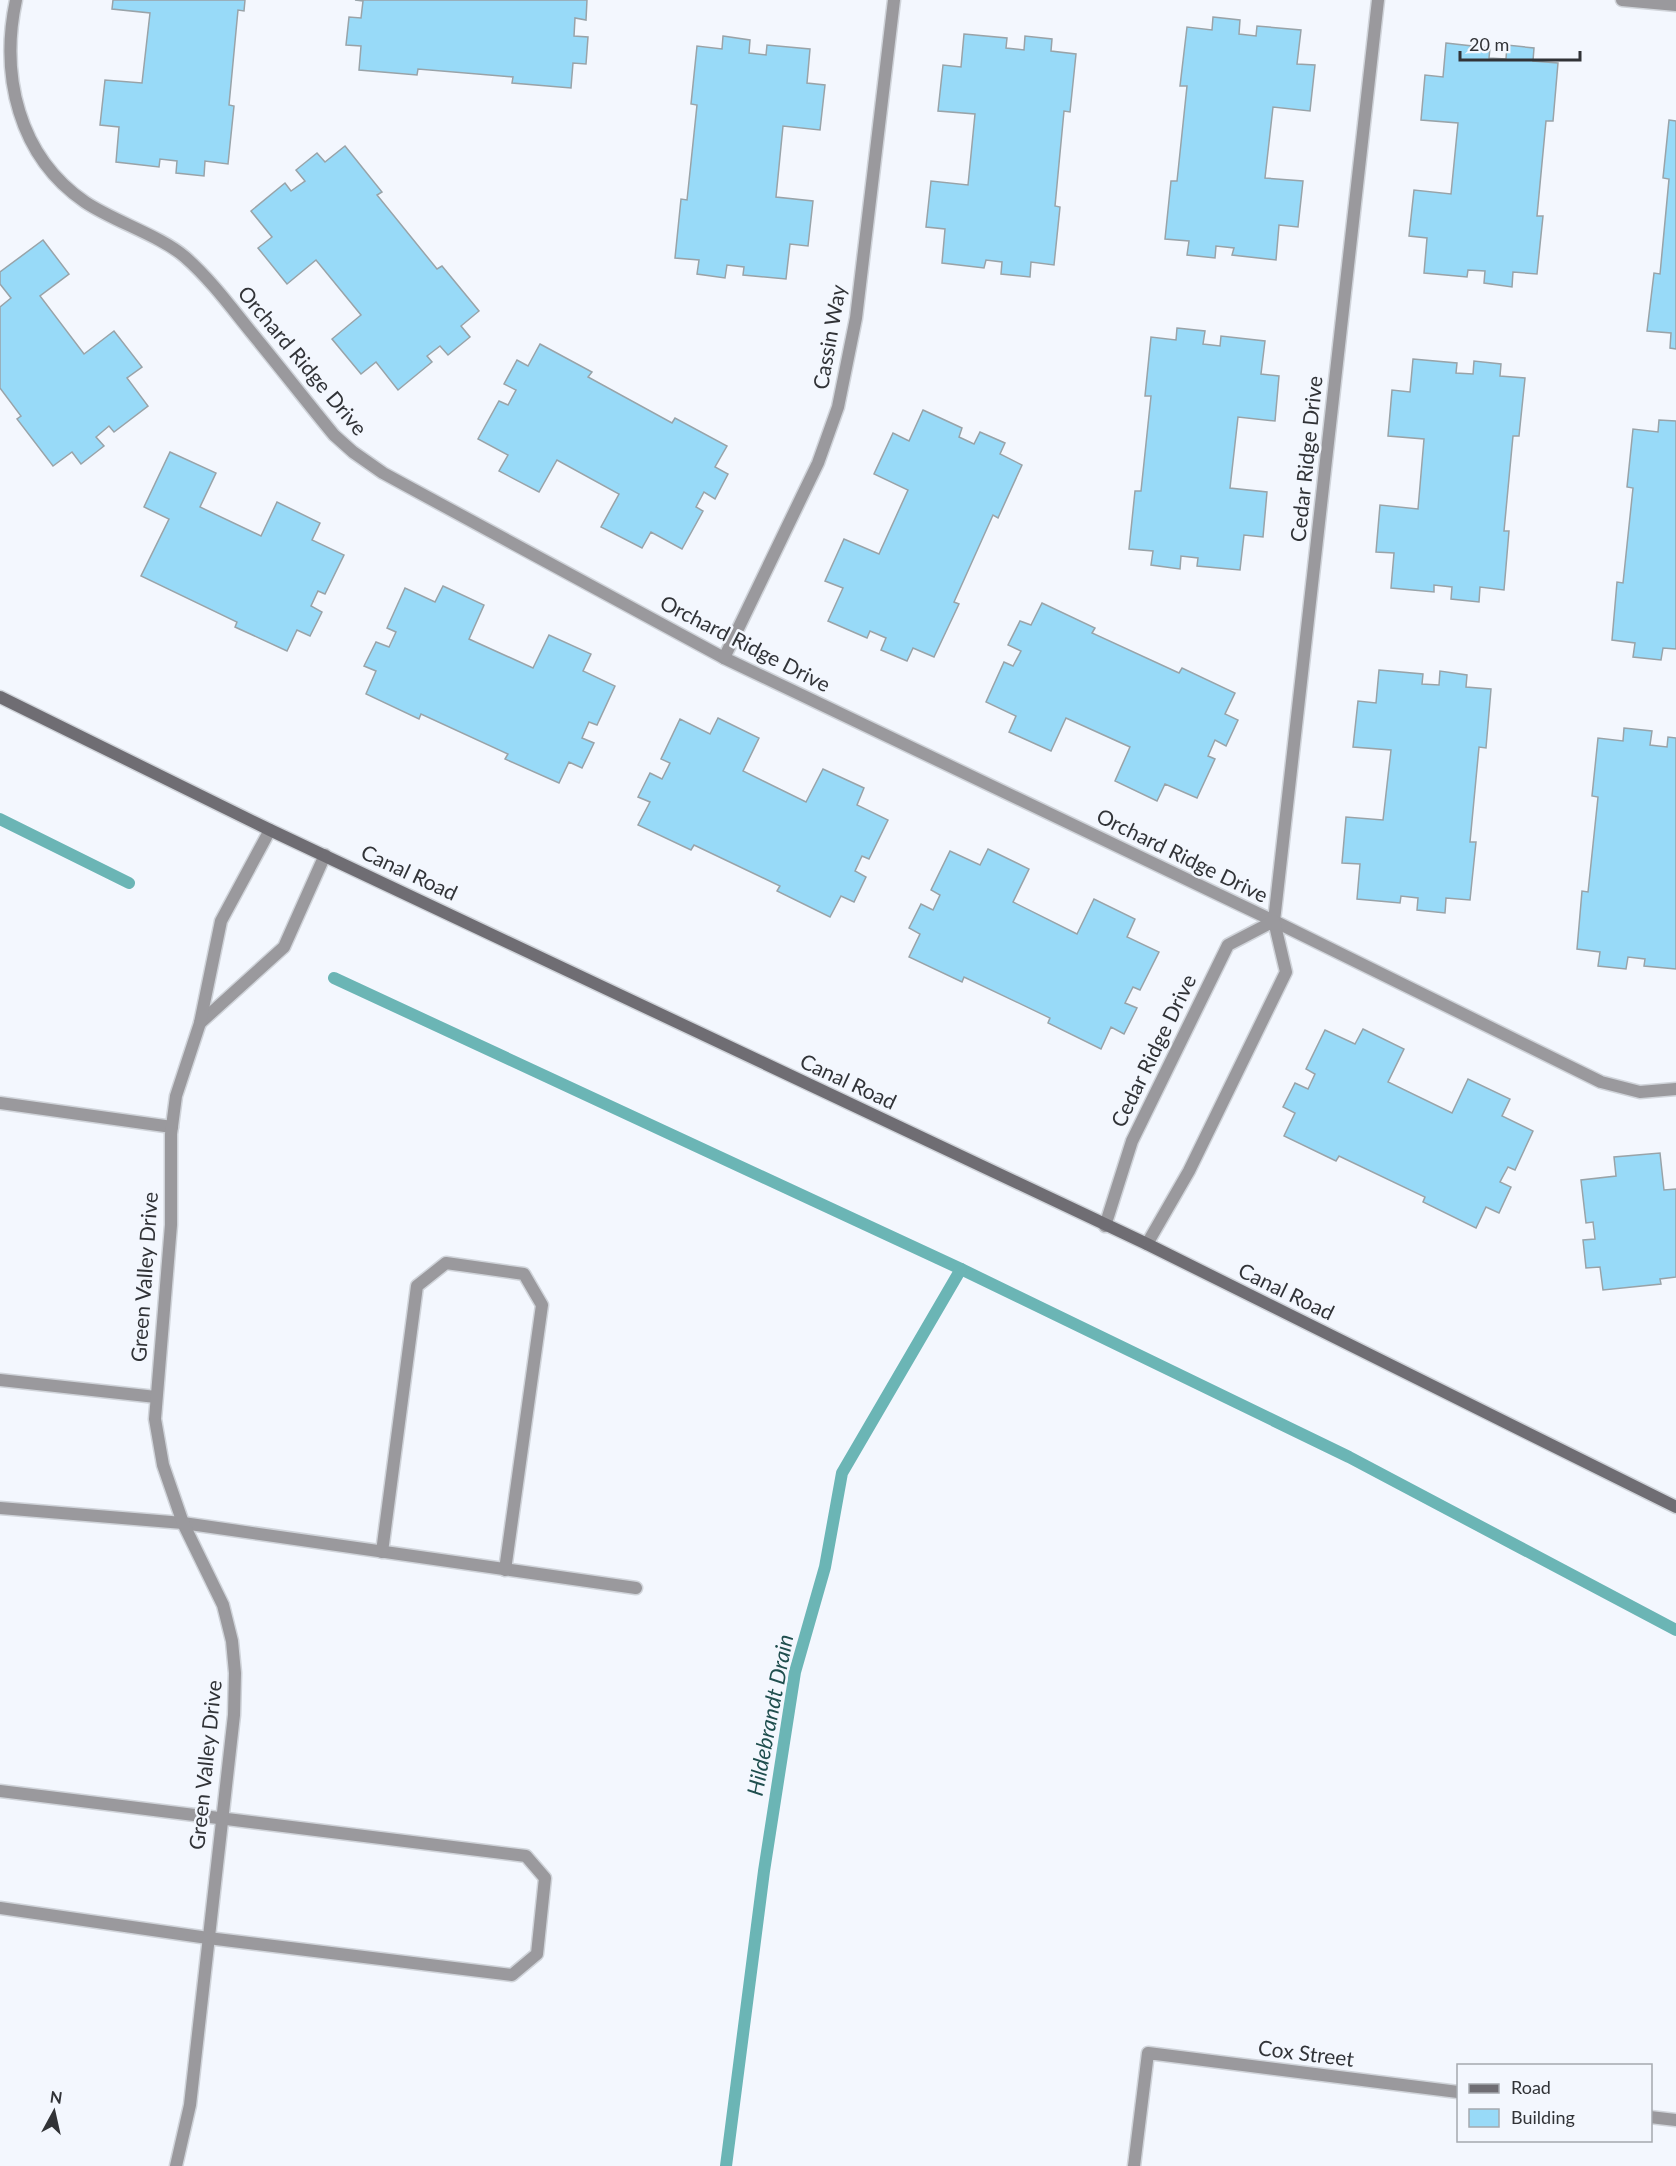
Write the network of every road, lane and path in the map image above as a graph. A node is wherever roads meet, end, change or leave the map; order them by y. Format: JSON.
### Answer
{"nodes":[{"id":1,"x":16,"y":0,"type":"edge"},
{"id":2,"x":894,"y":0,"type":"edge"},
{"id":3,"x":1378,"y":0,"type":"edge"},
{"id":4,"x":1622,"y":0,"type":"edge"},
{"id":5,"x":1676,"y":5,"type":"edge"},
{"id":6,"x":724,"y":658,"type":"junction"},
{"id":7,"x":0,"y":697,"type":"edge"},
{"id":8,"x":270,"y":830,"type":"junction"},
{"id":9,"x":325,"y":855,"type":"junction"},
{"id":10,"x":1274,"y":921,"type":"junction"},
{"id":11,"x":200,"y":1023,"type":"junction"},
{"id":12,"x":1675,"y":1090,"type":"edge"},
{"id":13,"x":0,"y":1103,"type":"edge"},
{"id":14,"x":172,"y":1127,"type":"junction"},
{"id":15,"x":1105,"y":1226,"type":"junction"},
{"id":16,"x":1147,"y":1244,"type":"junction"},
{"id":17,"x":0,"y":1380,"type":"edge"},
{"id":18,"x":156,"y":1397,"type":"junction"},
{"id":19,"x":1676,"y":1507,"type":"edge"},
{"id":20,"x":0,"y":1508,"type":"edge"},
{"id":21,"x":183,"y":1523,"type":"junction"},
{"id":22,"x":382,"y":1552,"type":"junction"},
{"id":23,"x":505,"y":1570,"type":"junction"},
{"id":24,"x":636,"y":1588,"type":"dead end"},
{"id":25,"x":0,"y":1791,"type":"edge"},
{"id":26,"x":221,"y":1817,"type":"junction"},
{"id":27,"x":0,"y":1908,"type":"edge"},
{"id":28,"x":208,"y":1938,"type":"junction"},
{"id":29,"x":1457,"y":2092,"type":"edge"},
{"id":30,"x":1652,"y":2116,"type":"edge"},
{"id":31,"x":1676,"y":2120,"type":"edge"},
{"id":32,"x":176,"y":2166,"type":"edge"},
{"id":33,"x":1134,"y":2166,"type":"edge"}],
"edges":[{"from":1,"to":6,"type":"street","name":"Orchard Ridge Drive"},
{"from":2,"to":6,"type":"street","name":"Cassin Way"},
{"from":3,"to":10,"type":"street","name":"Cedar Ridge Drive"},
{"from":4,"to":5,"type":"street"},
{"from":6,"to":10,"type":"street","name":"Orchard Ridge Drive"},
{"from":7,"to":8,"type":"street","name":"Canal Road"},
{"from":8,"to":9,"type":"street","name":"Canal Road"},
{"from":8,"to":11,"type":"street","name":"Green Valley Drive"},
{"from":9,"to":11,"type":"street","name":"Green Valley Drive"},
{"from":9,"to":15,"type":"street","name":"Canal Road"},
{"from":10,"to":12,"type":"street","name":"Orchard Ridge Drive"},
{"from":10,"to":15,"type":"street","name":"Cedar Ridge Drive"},
{"from":10,"to":16,"type":"street","name":"Cedar Ridge Drive"},
{"from":11,"to":14,"type":"street","name":"Green Valley Drive"},
{"from":13,"to":14,"type":"street"},
{"from":14,"to":18,"type":"street","name":"Green Valley Drive"},
{"from":15,"to":16,"type":"street","name":"Canal Road"},
{"from":16,"to":19,"type":"street","name":"Canal Road"},
{"from":17,"to":18,"type":"street"},
{"from":18,"to":21,"type":"street","name":"Green Valley Drive"},
{"from":20,"to":21,"type":"street"},
{"from":21,"to":22,"type":"street"},
{"from":21,"to":26,"type":"street","name":"Green Valley Drive"},
{"from":22,"to":23,"type":"street"},
{"from":22,"to":23,"type":"street"},
{"from":23,"to":24,"type":"street"},
{"from":25,"to":26,"type":"street"},
{"from":26,"to":28,"type":"street","name":"Green Valley Drive"},
{"from":26,"to":28,"type":"street"},
{"from":27,"to":28,"type":"street"},
{"from":28,"to":32,"type":"street","name":"Green Valley Drive"},
{"from":29,"to":33,"type":"street","name":"Cox Street"},
{"from":30,"to":31,"type":"street"}]}
